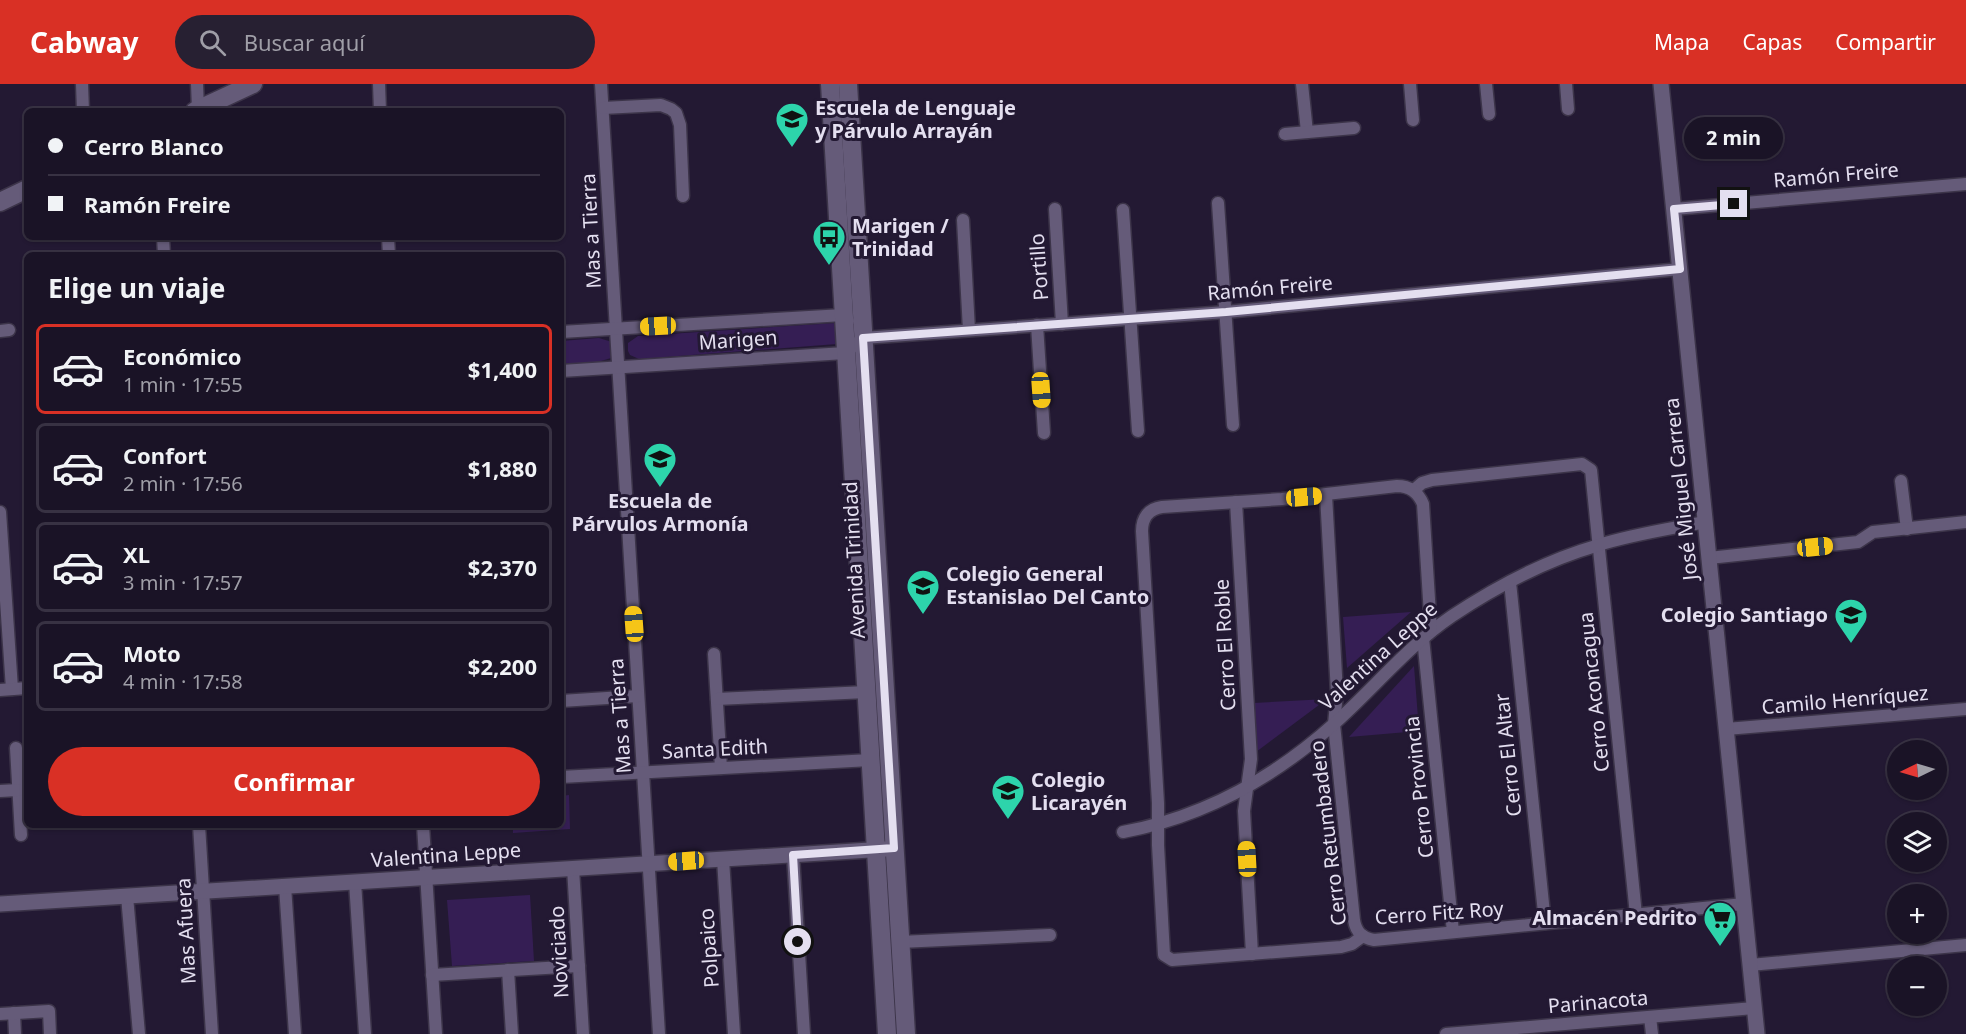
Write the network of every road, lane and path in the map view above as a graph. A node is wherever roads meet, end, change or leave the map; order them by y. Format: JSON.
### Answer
{"nodes":[{"id":1,"x":82,"y":84,"type":"edge"},
{"id":2,"x":197,"y":84,"type":"edge"},
{"id":3,"x":253,"y":84,"type":"edge"},
{"id":4,"x":379,"y":84,"type":"edge"},
{"id":5,"x":601,"y":84,"type":"edge"},
{"id":6,"x":830,"y":84,"type":"edge"},
{"id":7,"x":848,"y":84,"type":"edge"},
{"id":8,"x":1302,"y":84,"type":"edge"},
{"id":9,"x":1410,"y":84,"type":"edge"},
{"id":10,"x":1486,"y":84,"type":"edge"},
{"id":11,"x":1566,"y":84,"type":"edge"},
{"id":12,"x":1661,"y":84,"type":"edge"},
{"id":13,"x":84,"y":108,"type":"edge"},
{"id":14,"x":196,"y":108,"type":"edge"},
{"id":15,"x":200,"y":108,"type":"edge"},
{"id":16,"x":381,"y":108,"type":"edge"},
{"id":17,"x":603,"y":108,"type":"junction"},
{"id":18,"x":1568,"y":109,"type":"dead end"},
{"id":19,"x":1489,"y":114,"type":"dead end"},
{"id":20,"x":1413,"y":120,"type":"dead end"},
{"id":21,"x":1354,"y":128,"type":"dead end"},
{"id":22,"x":1307,"y":132,"type":"junction"},
{"id":23,"x":1285,"y":134,"type":"dead end"},
{"id":24,"x":1966,"y":184,"type":"edge"},
{"id":25,"x":24,"y":190,"type":"edge"},
{"id":26,"x":683,"y":196,"type":"dead end"},
{"id":27,"x":0,"y":202,"type":"edge"},
{"id":28,"x":1218,"y":203,"type":"dead end"},
{"id":29,"x":1054,"y":209,"type":"dead end"},
{"id":30,"x":1674,"y":209,"type":"junction"},
{"id":31,"x":1123,"y":210,"type":"dead end"},
{"id":32,"x":963,"y":219,"type":"dead end"},
{"id":33,"x":1680,"y":269,"type":"junction"},
{"id":34,"x":1226,"y":312,"type":"junction"},
{"id":35,"x":843,"y":315,"type":"junction"},
{"id":36,"x":1131,"y":318,"type":"junction"},
{"id":37,"x":1062,"y":324,"type":"junction"},
{"id":38,"x":1037,"y":325,"type":"junction"},
{"id":39,"x":616,"y":329,"type":"junction"},
{"id":40,"x":969,"y":330,"type":"junction"},
{"id":41,"x":564,"y":332,"type":"edge"},
{"id":42,"x":863,"y":338,"type":"junction"},
{"id":43,"x":845,"y":353,"type":"junction"},
{"id":44,"x":618,"y":367,"type":"junction"},
{"id":45,"x":564,"y":371,"type":"edge"},
{"id":46,"x":1233,"y":425,"type":"dead end"},
{"id":47,"x":1138,"y":431,"type":"dead end"},
{"id":48,"x":1044,"y":433,"type":"dead end"},
{"id":49,"x":1901,"y":481,"type":"dead end"},
{"id":50,"x":1414,"y":490,"type":"junction"},
{"id":51,"x":1326,"y":495,"type":"junction"},
{"id":52,"x":1236,"y":502,"type":"junction"},
{"id":53,"x":0,"y":512,"type":"edge"},
{"id":54,"x":1706,"y":522,"type":"junction"},
{"id":55,"x":1966,"y":522,"type":"edge"},
{"id":56,"x":1907,"y":529,"type":"junction"},
{"id":57,"x":1599,"y":544,"type":"junction"},
{"id":58,"x":1709,"y":558,"type":"junction"},
{"id":59,"x":1510,"y":582,"type":"junction"},
{"id":60,"x":1427,"y":634,"type":"junction"},
{"id":61,"x":714,"y":654,"type":"dead end"},
{"id":62,"x":24,"y":688,"type":"edge"},
{"id":63,"x":6,"y":690,"type":"edge"},
{"id":64,"x":866,"y":692,"type":"junction"},
{"id":65,"x":638,"y":696,"type":"junction"},
{"id":66,"x":717,"y":699,"type":"junction"},
{"id":67,"x":564,"y":700,"type":"edge"},
{"id":68,"x":1966,"y":710,"type":"edge"},
{"id":69,"x":1334,"y":724,"type":"junction"},
{"id":70,"x":1726,"y":729,"type":"junction"},
{"id":71,"x":15,"y":748,"type":"dead end"},
{"id":72,"x":870,"y":760,"type":"junction"},
{"id":73,"x":721,"y":768,"type":"junction"},
{"id":74,"x":643,"y":773,"type":"junction"},
{"id":75,"x":564,"y":777,"type":"edge"},
{"id":76,"x":1248,"y":786,"type":"junction"},
{"id":77,"x":18,"y":790,"type":"junction"},
{"id":78,"x":0,"y":791,"type":"edge"},
{"id":79,"x":1159,"y":824,"type":"junction"},
{"id":80,"x":199,"y":828,"type":"edge"},
{"id":81,"x":423,"y":828,"type":"edge"},
{"id":82,"x":1123,"y":832,"type":"dead end"},
{"id":83,"x":21,"y":835,"type":"dead end"},
{"id":84,"x":894,"y":848,"type":"junction"},
{"id":85,"x":876,"y":850,"type":"junction"},
{"id":86,"x":793,"y":855,"type":"junction"},
{"id":87,"x":723,"y":859,"type":"junction"},
{"id":88,"x":648,"y":864,"type":"junction"},
{"id":89,"x":573,"y":868,"type":"junction"},
{"id":90,"x":426,"y":878,"type":"junction"},
{"id":91,"x":354,"y":882,"type":"junction"},
{"id":92,"x":285,"y":886,"type":"junction"},
{"id":93,"x":204,"y":891,"type":"junction"},
{"id":94,"x":127,"y":896,"type":"junction"},
{"id":95,"x":0,"y":904,"type":"edge"},
{"id":96,"x":1744,"y":904,"type":"junction"},
{"id":97,"x":1636,"y":915,"type":"junction"},
{"id":98,"x":1545,"y":923,"type":"junction"},
{"id":99,"x":1453,"y":933,"type":"junction"},
{"id":100,"x":1050,"y":936,"type":"dead end"},
{"id":101,"x":1363,"y":936,"type":"junction"},
{"id":102,"x":900,"y":942,"type":"junction"},
{"id":103,"x":1966,"y":945,"type":"edge"},
{"id":104,"x":1252,"y":954,"type":"junction"},
{"id":105,"x":1750,"y":965,"type":"junction"},
{"id":106,"x":579,"y":966,"type":"junction"},
{"id":107,"x":508,"y":970,"type":"junction"},
{"id":108,"x":432,"y":975,"type":"junction"},
{"id":109,"x":1754,"y":1008,"type":"junction"},
{"id":110,"x":14,"y":1013,"type":"junction"},
{"id":111,"x":0,"y":1014,"type":"edge"},
{"id":112,"x":1650,"y":1017,"type":"junction"},
{"id":113,"x":1561,"y":1029,"type":"edge"},
{"id":114,"x":1473,"y":1033,"type":"edge"},
{"id":115,"x":15,"y":1034,"type":"edge"},
{"id":116,"x":50,"y":1034,"type":"edge"},
{"id":117,"x":139,"y":1034,"type":"edge"},
{"id":118,"x":212,"y":1034,"type":"edge"},
{"id":119,"x":295,"y":1034,"type":"edge"},
{"id":120,"x":365,"y":1034,"type":"edge"},
{"id":121,"x":436,"y":1034,"type":"edge"},
{"id":122,"x":512,"y":1034,"type":"edge"},
{"id":123,"x":583,"y":1034,"type":"edge"},
{"id":124,"x":659,"y":1034,"type":"edge"},
{"id":125,"x":734,"y":1034,"type":"edge"},
{"id":126,"x":804,"y":1034,"type":"edge"},
{"id":127,"x":887,"y":1034,"type":"edge"},
{"id":128,"x":906,"y":1034,"type":"edge"},
{"id":129,"x":1446,"y":1034,"type":"edge"},
{"id":130,"x":1652,"y":1034,"type":"edge"},
{"id":131,"x":1757,"y":1034,"type":"edge"}],
"edges":[{"from":1,"to":13,"type":"street"},
{"from":2,"to":14,"type":"street"},
{"from":3,"to":15,"type":"main road"},
{"from":4,"to":16,"type":"street"},
{"from":5,"to":17,"type":"street","name":"Mas a Tierra"},
{"from":6,"to":35,"type":"main road","name":"Avenida Trinidad"},
{"from":7,"to":42,"type":"main road","name":"Avenida Trinidad"},
{"from":8,"to":22,"type":"street"},
{"from":9,"to":20,"type":"street"},
{"from":10,"to":19,"type":"street"},
{"from":11,"to":18,"type":"street"},
{"from":12,"to":30,"type":"street","name":"José Miguel Carrera"},
{"from":17,"to":26,"type":"street"},
{"from":17,"to":39,"type":"street","name":"Mas a Tierra"},
{"from":21,"to":22,"type":"street"},
{"from":22,"to":23,"type":"street"},
{"from":24,"to":30,"type":"street","name":"Ramón Freire"},
{"from":25,"to":27,"type":"main road"},
{"from":28,"to":34,"type":"street"},
{"from":29,"to":37,"type":"street","name":"Portillo"},
{"from":30,"to":33,"type":"street","name":"José Miguel Carrera"},
{"from":31,"to":36,"type":"street"},
{"from":32,"to":40,"type":"street"},
{"from":33,"to":34,"type":"street","name":"Ramón Freire"},
{"from":33,"to":54,"type":"street","name":"José Miguel Carrera"},
{"from":34,"to":36,"type":"street","name":"Ramón Freire"},
{"from":34,"to":46,"type":"street"},
{"from":35,"to":39,"type":"street","name":"Marigen"},
{"from":35,"to":42,"type":"street"},
{"from":35,"to":43,"type":"main road","name":"Avenida Trinidad"},
{"from":36,"to":37,"type":"street","name":"Ramón Freire"},
{"from":36,"to":47,"type":"street"},
{"from":37,"to":38,"type":"street","name":"Ramón Freire"},
{"from":38,"to":40,"type":"street","name":"Ramón Freire"},
{"from":38,"to":48,"type":"street"},
{"from":39,"to":41,"type":"street","name":"Marigen"},
{"from":39,"to":44,"type":"street","name":"Mas a Tierra"},
{"from":40,"to":42,"type":"street","name":"Ramón Freire"},
{"from":42,"to":43,"type":"street"},
{"from":42,"to":84,"type":"main road","name":"Avenida Trinidad"},
{"from":43,"to":44,"type":"street","name":"Marigen"},
{"from":43,"to":64,"type":"main road","name":"Avenida Trinidad"},
{"from":44,"to":45,"type":"street","name":"Marigen"},
{"from":44,"to":65,"type":"street","name":"Mas a Tierra"},
{"from":49,"to":56,"type":"street"},
{"from":50,"to":51,"type":"street"},
{"from":50,"to":57,"type":"street","name":"Cerro Aconcagua"},
{"from":50,"to":60,"type":"street","name":"Cerro Provincia"},
{"from":51,"to":52,"type":"street"},
{"from":51,"to":69,"type":"street","name":"Cerro Retumbadero"},
{"from":52,"to":76,"type":"street","name":"Cerro El Roble"},
{"from":52,"to":79,"type":"street"},
{"from":53,"to":63,"type":"street"},
{"from":54,"to":57,"type":"street","name":"Valentina Leppe"},
{"from":54,"to":58,"type":"street","name":"José Miguel Carrera"},
{"from":55,"to":56,"type":"street"},
{"from":56,"to":58,"type":"street"},
{"from":57,"to":59,"type":"street","name":"Valentina Leppe"},
{"from":57,"to":97,"type":"street","name":"Cerro Aconcagua"},
{"from":58,"to":70,"type":"street","name":"José Miguel Carrera"},
{"from":59,"to":60,"type":"street","name":"Valentina Leppe"},
{"from":59,"to":98,"type":"street","name":"Cerro El Altar"},
{"from":60,"to":69,"type":"street","name":"Valentina Leppe"},
{"from":60,"to":99,"type":"street","name":"Cerro Provincia"},
{"from":61,"to":66,"type":"street"},
{"from":62,"to":63,"type":"street"},
{"from":64,"to":66,"type":"street"},
{"from":64,"to":72,"type":"main road","name":"Avenida Trinidad"},
{"from":65,"to":67,"type":"street"},
{"from":65,"to":74,"type":"street","name":"Mas a Tierra"},
{"from":66,"to":73,"type":"street"},
{"from":68,"to":70,"type":"street","name":"Camilo Henríquez"},
{"from":69,"to":76,"type":"street","name":"Valentina Leppe"},
{"from":69,"to":101,"type":"street","name":"Cerro Retumbadero"},
{"from":70,"to":96,"type":"street","name":"José Miguel Carrera"},
{"from":71,"to":77,"type":"street"},
{"from":72,"to":73,"type":"street","name":"Santa Edith"},
{"from":72,"to":85,"type":"main road","name":"Avenida Trinidad"},
{"from":73,"to":74,"type":"street","name":"Santa Edith"},
{"from":74,"to":75,"type":"street","name":"Santa Edith"},
{"from":74,"to":88,"type":"street","name":"Mas a Tierra"},
{"from":76,"to":79,"type":"street","name":"Valentina Leppe"},
{"from":76,"to":104,"type":"street","name":"Cerro El Roble"},
{"from":77,"to":78,"type":"street"},
{"from":77,"to":83,"type":"street"},
{"from":79,"to":82,"type":"street","name":"Valentina Leppe"},
{"from":79,"to":104,"type":"street","name":"Cerro Fitz Roy"},
{"from":80,"to":93,"type":"street","name":"Mas Afuera"},
{"from":81,"to":90,"type":"street"},
{"from":84,"to":85,"type":"street","name":"Valentina Leppe"},
{"from":84,"to":102,"type":"main road","name":"Avenida Trinidad"},
{"from":85,"to":86,"type":"street","name":"Valentina Leppe"},
{"from":85,"to":127,"type":"main road","name":"Avenida Trinidad"},
{"from":86,"to":87,"type":"street","name":"Valentina Leppe"},
{"from":86,"to":126,"type":"street"},
{"from":87,"to":88,"type":"street","name":"Valentina Leppe"},
{"from":87,"to":125,"type":"street","name":"Polpaico"},
{"from":88,"to":89,"type":"street","name":"Valentina Leppe"},
{"from":88,"to":124,"type":"street","name":"Mas a Tierra"},
{"from":89,"to":90,"type":"street","name":"Valentina Leppe"},
{"from":89,"to":106,"type":"street","name":"Noviciado"},
{"from":90,"to":91,"type":"street","name":"Valentina Leppe"},
{"from":90,"to":108,"type":"street"},
{"from":91,"to":92,"type":"street","name":"Valentina Leppe"},
{"from":91,"to":120,"type":"street"},
{"from":92,"to":93,"type":"street","name":"Valentina Leppe"},
{"from":92,"to":119,"type":"street"},
{"from":93,"to":94,"type":"street","name":"Valentina Leppe"},
{"from":93,"to":118,"type":"street","name":"Mas Afuera"},
{"from":94,"to":95,"type":"street","name":"Valentina Leppe"},
{"from":94,"to":117,"type":"street"},
{"from":96,"to":97,"type":"street","name":"Cerro Fitz Roy"},
{"from":96,"to":105,"type":"street","name":"José Miguel Carrera"},
{"from":97,"to":98,"type":"street","name":"Cerro Fitz Roy"},
{"from":98,"to":99,"type":"street","name":"Cerro Fitz Roy"},
{"from":99,"to":101,"type":"street","name":"Cerro Fitz Roy"},
{"from":100,"to":102,"type":"street"},
{"from":101,"to":104,"type":"street","name":"Cerro Fitz Roy"},
{"from":102,"to":128,"type":"main road","name":"Avenida Trinidad"},
{"from":103,"to":105,"type":"street"},
{"from":105,"to":109,"type":"street","name":"José Miguel Carrera"},
{"from":106,"to":107,"type":"street"},
{"from":106,"to":123,"type":"street","name":"Noviciado"},
{"from":107,"to":108,"type":"street"},
{"from":107,"to":122,"type":"street"},
{"from":108,"to":121,"type":"street"},
{"from":109,"to":112,"type":"street","name":"Parinacota"},
{"from":109,"to":131,"type":"street","name":"José Miguel Carrera"},
{"from":110,"to":111,"type":"street"},
{"from":110,"to":115,"type":"street"},
{"from":110,"to":116,"type":"street"},
{"from":112,"to":113,"type":"street","name":"Parinacota"},
{"from":112,"to":130,"type":"street"},
{"from":113,"to":114,"type":"street","name":"Parinacota"},
{"from":114,"to":129,"type":"street","name":"Parinacota"}]}
